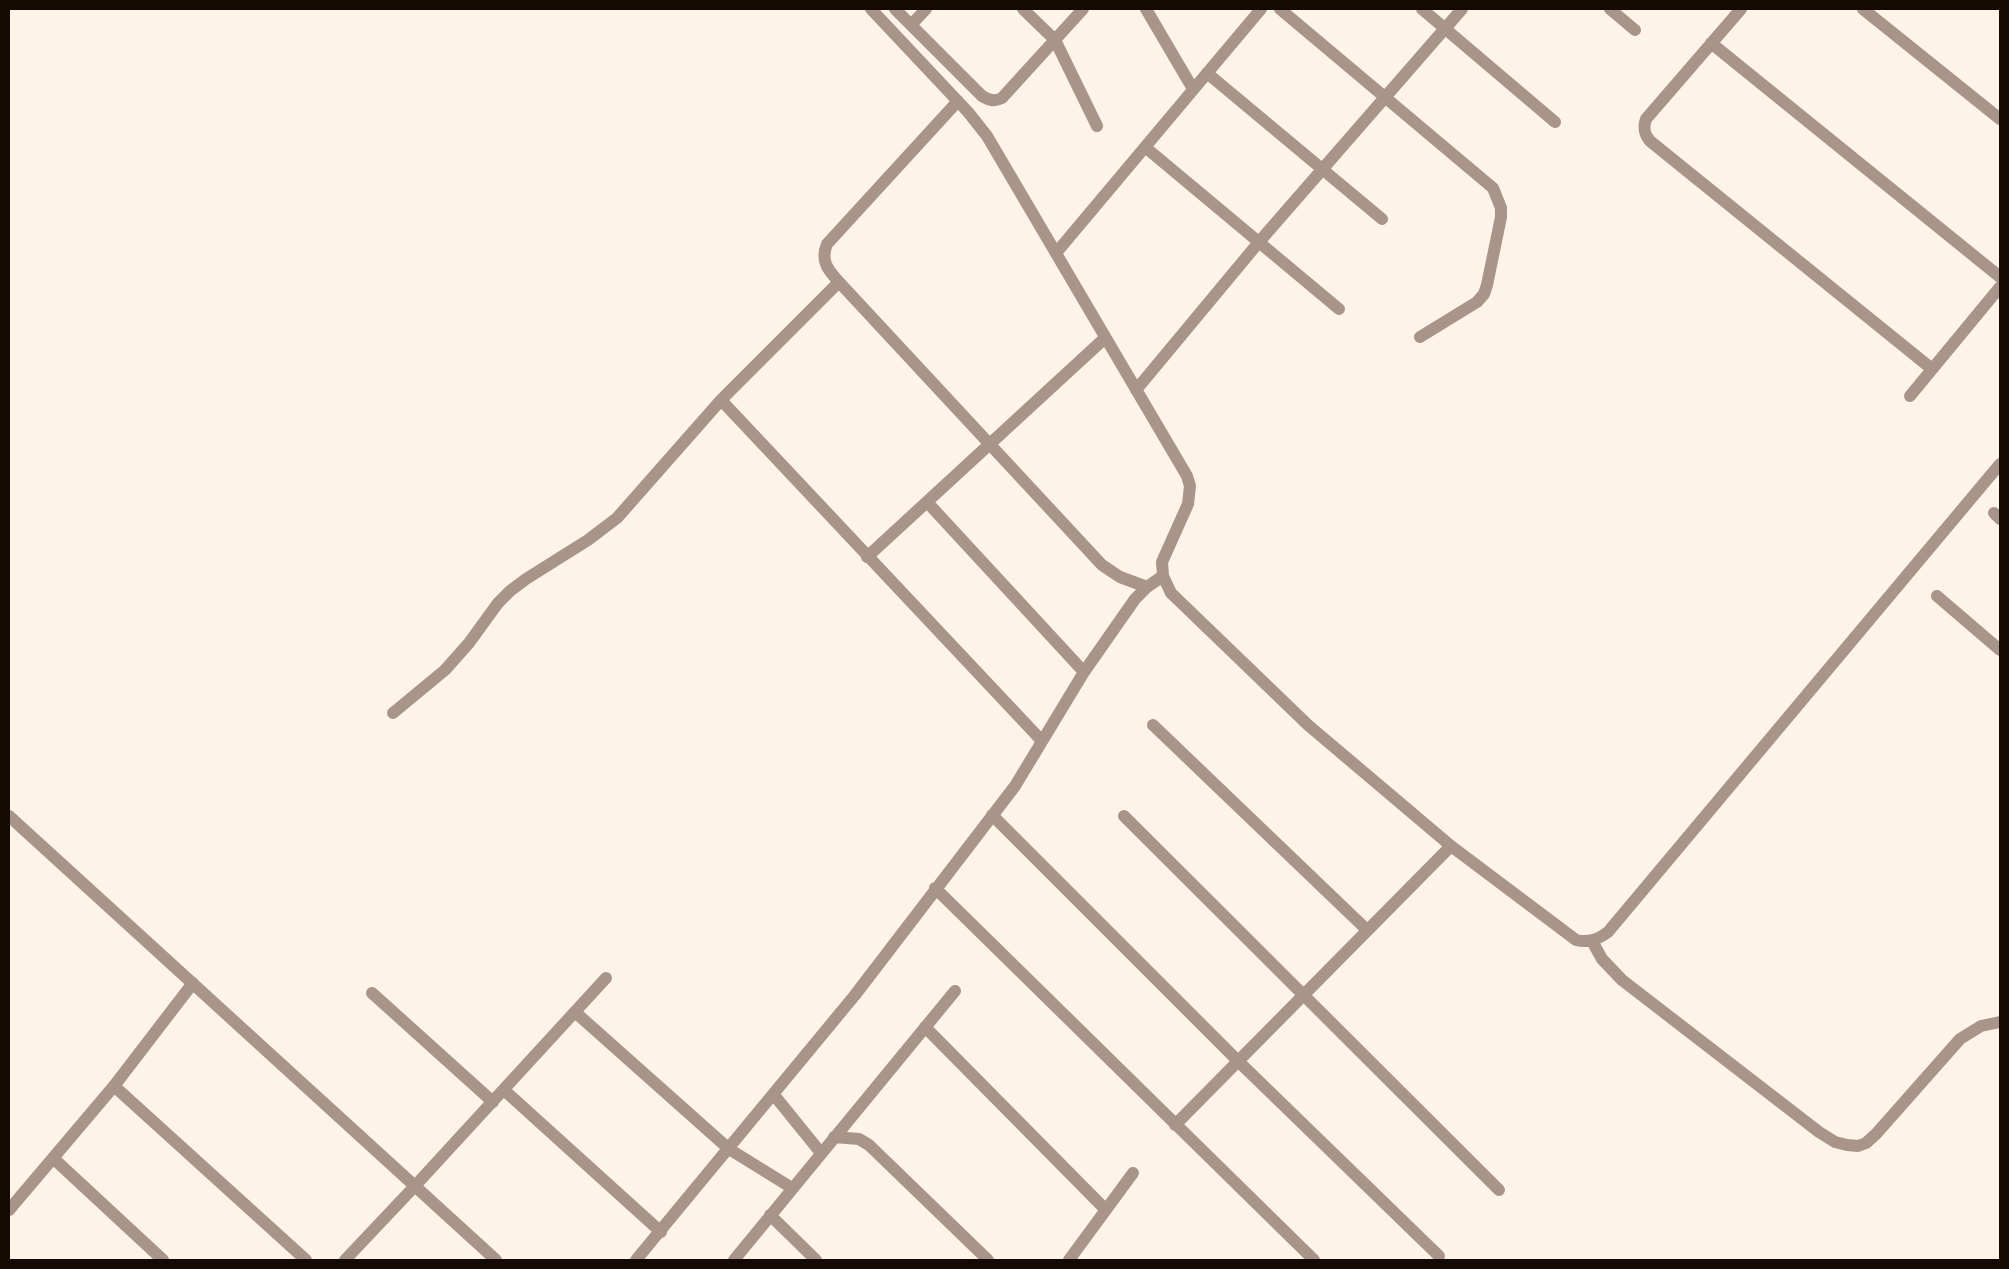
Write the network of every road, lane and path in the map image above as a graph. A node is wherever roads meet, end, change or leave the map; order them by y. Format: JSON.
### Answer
{"nodes":[{"id":1,"x":871,"y":9,"type":"edge"},
{"id":2,"x":895,"y":9,"type":"edge"},
{"id":3,"x":926,"y":9,"type":"edge"},
{"id":4,"x":1023,"y":9,"type":"edge"},
{"id":5,"x":1083,"y":9,"type":"edge"},
{"id":6,"x":1146,"y":9,"type":"edge"},
{"id":7,"x":1261,"y":9,"type":"edge"},
{"id":8,"x":1280,"y":9,"type":"edge"},
{"id":9,"x":1422,"y":9,"type":"edge"},
{"id":10,"x":1462,"y":9,"type":"edge"},
{"id":11,"x":1610,"y":9,"type":"edge"},
{"id":12,"x":1741,"y":9,"type":"edge"},
{"id":13,"x":1863,"y":9,"type":"edge"},
{"id":14,"x":911,"y":25,"type":"junction"},
{"id":15,"x":1446,"y":28,"type":"junction"},
{"id":16,"x":1636,"y":30,"type":"dead end"},
{"id":17,"x":1054,"y":40,"type":"junction"},
{"id":18,"x":1712,"y":43,"type":"junction"},
{"id":19,"x":1207,"y":73,"type":"junction"},
{"id":20,"x":1193,"y":89,"type":"junction"},
{"id":21,"x":1385,"y":97,"type":"junction"},
{"id":22,"x":958,"y":101,"type":"junction"},
{"id":23,"x":2000,"y":119,"type":"edge"},
{"id":24,"x":1555,"y":122,"type":"dead end"},
{"id":25,"x":1097,"y":126,"type":"dead end"},
{"id":26,"x":1145,"y":147,"type":"junction"},
{"id":27,"x":1322,"y":169,"type":"junction"},
{"id":28,"x":1382,"y":219,"type":"dead end"},
{"id":29,"x":1259,"y":242,"type":"junction"},
{"id":30,"x":1056,"y":253,"type":"junction"},
{"id":31,"x":2000,"y":278,"type":"edge"},
{"id":32,"x":839,"y":282,"type":"junction"},
{"id":33,"x":2000,"y":287,"type":"edge"},
{"id":34,"x":1339,"y":309,"type":"dead end"},
{"id":35,"x":1420,"y":337,"type":"dead end"},
{"id":36,"x":1105,"y":338,"type":"junction"},
{"id":37,"x":1932,"y":369,"type":"junction"},
{"id":38,"x":1136,"y":390,"type":"junction"},
{"id":39,"x":1910,"y":396,"type":"dead end"},
{"id":40,"x":721,"y":400,"type":"junction"},
{"id":41,"x":990,"y":445,"type":"junction"},
{"id":42,"x":2000,"y":464,"type":"edge"},
{"id":43,"x":927,"y":502,"type":"junction"},
{"id":44,"x":867,"y":557,"type":"junction"},
{"id":45,"x":1163,"y":576,"type":"junction"},
{"id":46,"x":1147,"y":587,"type":"junction"},
{"id":47,"x":1937,"y":596,"type":"dead end"},
{"id":48,"x":2000,"y":650,"type":"edge"},
{"id":49,"x":1084,"y":672,"type":"junction"},
{"id":50,"x":394,"y":713,"type":"dead end"},
{"id":51,"x":1153,"y":725,"type":"dead end"},
{"id":52,"x":1042,"y":741,"type":"junction"},
{"id":53,"x":992,"y":815,"type":"junction"},
{"id":54,"x":9,"y":816,"type":"edge"},
{"id":55,"x":1124,"y":816,"type":"dead end"},
{"id":56,"x":1451,"y":846,"type":"junction"},
{"id":57,"x":935,"y":888,"type":"junction"},
{"id":58,"x":1367,"y":930,"type":"junction"},
{"id":59,"x":1592,"y":941,"type":"junction"},
{"id":60,"x":606,"y":978,"type":"dead end"},
{"id":61,"x":193,"y":983,"type":"junction"},
{"id":62,"x":955,"y":992,"type":"dead end"},
{"id":63,"x":372,"y":993,"type":"dead end"},
{"id":64,"x":1304,"y":994,"type":"junction"},
{"id":65,"x":575,"y":1012,"type":"junction"},
{"id":66,"x":2000,"y":1022,"type":"edge"},
{"id":67,"x":925,"y":1027,"type":"junction"},
{"id":68,"x":1238,"y":1060,"type":"junction"},
{"id":69,"x":114,"y":1086,"type":"junction"},
{"id":70,"x":504,"y":1090,"type":"junction"},
{"id":71,"x":774,"y":1095,"type":"junction"},
{"id":72,"x":493,"y":1102,"type":"junction"},
{"id":73,"x":1175,"y":1125,"type":"junction"},
{"id":74,"x":834,"y":1137,"type":"junction"},
{"id":75,"x":729,"y":1149,"type":"junction"},
{"id":76,"x":821,"y":1152,"type":"junction"},
{"id":77,"x":53,"y":1158,"type":"junction"},
{"id":78,"x":1133,"y":1173,"type":"dead end"},
{"id":79,"x":414,"y":1187,"type":"junction"},
{"id":80,"x":792,"y":1188,"type":"junction"},
{"id":81,"x":1499,"y":1190,"type":"dead end"},
{"id":82,"x":9,"y":1210,"type":"edge"},
{"id":83,"x":1106,"y":1210,"type":"junction"},
{"id":84,"x":770,"y":1214,"type":"junction"},
{"id":85,"x":661,"y":1232,"type":"junction"},
{"id":86,"x":1439,"y":1256,"type":"dead end"},
{"id":87,"x":163,"y":1260,"type":"edge"},
{"id":88,"x":306,"y":1260,"type":"edge"},
{"id":89,"x":345,"y":1260,"type":"edge"},
{"id":90,"x":496,"y":1260,"type":"edge"},
{"id":91,"x":636,"y":1260,"type":"edge"},
{"id":92,"x":734,"y":1260,"type":"edge"},
{"id":93,"x":816,"y":1260,"type":"edge"},
{"id":94,"x":988,"y":1260,"type":"edge"},
{"id":95,"x":1069,"y":1260,"type":"edge"},
{"id":96,"x":1314,"y":1260,"type":"edge"}],
"edges":[{"from":1,"to":22,"type":"street"},
{"from":2,"to":14,"type":"street"},
{"from":3,"to":14,"type":"street"},
{"from":4,"to":17,"type":"street"},
{"from":5,"to":17,"type":"street"},
{"from":6,"to":20,"type":"street"},
{"from":7,"to":19,"type":"street"},
{"from":8,"to":21,"type":"street"},
{"from":9,"to":15,"type":"street"},
{"from":10,"to":15,"type":"street"},
{"from":11,"to":16,"type":"street"},
{"from":12,"to":18,"type":"street"},
{"from":13,"to":23,"type":"street"},
{"from":14,"to":17,"type":"street"},
{"from":15,"to":21,"type":"street"},
{"from":15,"to":24,"type":"street"},
{"from":17,"to":25,"type":"street"},
{"from":18,"to":31,"type":"street"},
{"from":18,"to":37,"type":"street"},
{"from":19,"to":20,"type":"street"},
{"from":19,"to":27,"type":"street"},
{"from":20,"to":26,"type":"street"},
{"from":21,"to":27,"type":"street"},
{"from":21,"to":35,"type":"street"},
{"from":22,"to":30,"type":"street"},
{"from":22,"to":32,"type":"street"},
{"from":26,"to":29,"type":"street"},
{"from":26,"to":30,"type":"street"},
{"from":27,"to":28,"type":"street"},
{"from":27,"to":29,"type":"street"},
{"from":29,"to":34,"type":"street"},
{"from":29,"to":38,"type":"street"},
{"from":30,"to":36,"type":"street"},
{"from":32,"to":40,"type":"street"},
{"from":32,"to":41,"type":"street"},
{"from":33,"to":37,"type":"street"},
{"from":36,"to":38,"type":"street"},
{"from":36,"to":41,"type":"street"},
{"from":37,"to":39,"type":"street"},
{"from":38,"to":45,"type":"street"},
{"from":40,"to":44,"type":"street"},
{"from":40,"to":50,"type":"street"},
{"from":41,"to":43,"type":"street"},
{"from":41,"to":46,"type":"street"},
{"from":42,"to":59,"type":"street"},
{"from":43,"to":44,"type":"street"},
{"from":43,"to":49,"type":"street"},
{"from":44,"to":52,"type":"street"},
{"from":45,"to":46,"type":"street"},
{"from":45,"to":56,"type":"street"},
{"from":46,"to":49,"type":"street"},
{"from":47,"to":48,"type":"street"},
{"from":49,"to":52,"type":"street"},
{"from":51,"to":58,"type":"street"},
{"from":52,"to":53,"type":"street"},
{"from":53,"to":57,"type":"street"},
{"from":53,"to":68,"type":"street"},
{"from":54,"to":61,"type":"street"},
{"from":55,"to":64,"type":"street"},
{"from":56,"to":58,"type":"street"},
{"from":56,"to":59,"type":"street"},
{"from":57,"to":71,"type":"street"},
{"from":57,"to":73,"type":"street"},
{"from":58,"to":64,"type":"street"},
{"from":59,"to":66,"type":"street"},
{"from":60,"to":65,"type":"street"},
{"from":61,"to":69,"type":"street"},
{"from":61,"to":79,"type":"street"},
{"from":62,"to":67,"type":"street"},
{"from":63,"to":72,"type":"street"},
{"from":64,"to":68,"type":"street"},
{"from":64,"to":81,"type":"street"},
{"from":65,"to":70,"type":"street"},
{"from":65,"to":75,"type":"street"},
{"from":67,"to":74,"type":"street"},
{"from":67,"to":83,"type":"street"},
{"from":68,"to":73,"type":"street"},
{"from":68,"to":86,"type":"street"},
{"from":69,"to":77,"type":"street"},
{"from":69,"to":88,"type":"street"},
{"from":70,"to":72,"type":"street"},
{"from":70,"to":85,"type":"street"},
{"from":71,"to":75,"type":"street"},
{"from":71,"to":76,"type":"street"},
{"from":72,"to":79,"type":"street"},
{"from":73,"to":96,"type":"street"},
{"from":74,"to":76,"type":"street"},
{"from":74,"to":94,"type":"street"},
{"from":75,"to":80,"type":"street"},
{"from":75,"to":85,"type":"street"},
{"from":76,"to":80,"type":"street"},
{"from":77,"to":82,"type":"street"},
{"from":77,"to":87,"type":"street"},
{"from":78,"to":83,"type":"street"},
{"from":79,"to":89,"type":"street"},
{"from":79,"to":90,"type":"street"},
{"from":80,"to":84,"type":"street"},
{"from":83,"to":95,"type":"street"},
{"from":84,"to":92,"type":"street"},
{"from":84,"to":93,"type":"street"},
{"from":85,"to":91,"type":"street"}]}
